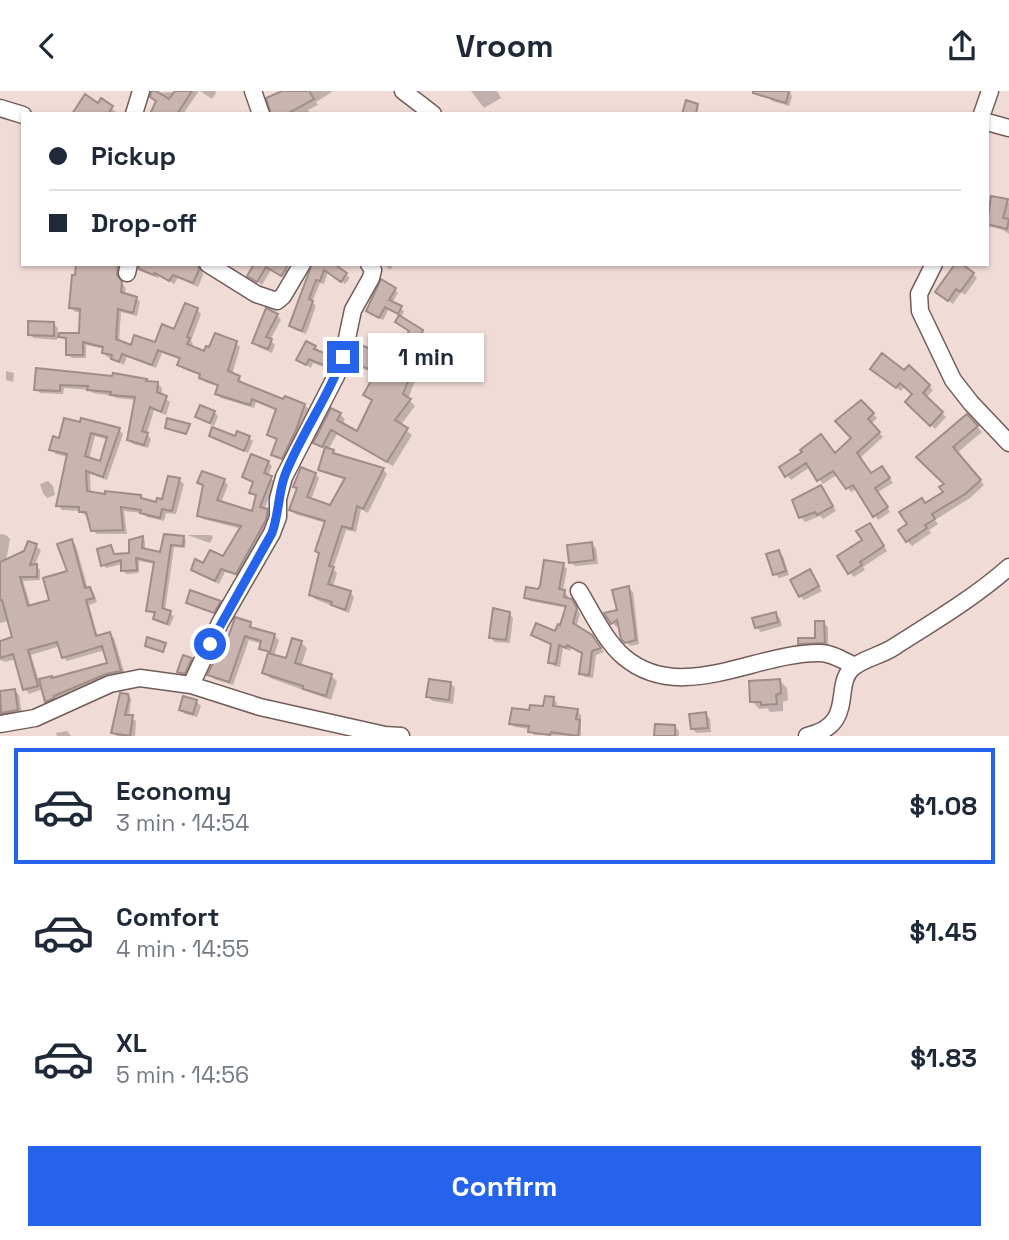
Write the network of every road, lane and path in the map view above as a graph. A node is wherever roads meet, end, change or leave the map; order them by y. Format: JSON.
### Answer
{"nodes":[{"id":1,"x":141,"y":91,"type":"edge"},
{"id":2,"x":253,"y":91,"type":"edge"},
{"id":3,"x":403,"y":91,"type":"edge"},
{"id":4,"x":990,"y":91,"type":"edge"},
{"id":5,"x":0,"y":108,"type":"edge"},
{"id":6,"x":135,"y":112,"type":"edge"},
{"id":7,"x":260,"y":112,"type":"edge"},
{"id":8,"x":430,"y":112,"type":"edge"},
{"id":9,"x":983,"y":112,"type":"edge"},
{"id":10,"x":21,"y":114,"type":"edge"},
{"id":11,"x":989,"y":123,"type":"edge"},
{"id":12,"x":1009,"y":128,"type":"edge"},
{"id":13,"x":211,"y":266,"type":"edge"},
{"id":14,"x":301,"y":266,"type":"edge"},
{"id":15,"x":370,"y":266,"type":"edge"},
{"id":16,"x":933,"y":266,"type":"edge"},
{"id":17,"x":1009,"y":443,"type":"edge"},
{"id":18,"x":1009,"y":567,"type":"edge"},
{"id":19,"x":579,"y":591,"type":"dead end"},
{"id":20,"x":855,"y":666,"type":"junction"},
{"id":21,"x":191,"y":685,"type":"junction"},
{"id":22,"x":0,"y":724,"type":"edge"},
{"id":23,"x":334,"y":730,"type":"edge"},
{"id":24,"x":401,"y":736,"type":"edge"},
{"id":25,"x":807,"y":736,"type":"edge"}],
"edges":[{"from":1,"to":6,"type":"street"},
{"from":2,"to":7,"type":"street"},
{"from":3,"to":8,"type":"street"},
{"from":4,"to":9,"type":"street"},
{"from":5,"to":10,"type":"street"},
{"from":11,"to":12,"type":"street"},
{"from":13,"to":14,"type":"street"},
{"from":15,"to":21,"type":"street"},
{"from":16,"to":17,"type":"street"},
{"from":18,"to":20,"type":"street"},
{"from":19,"to":20,"type":"street"},
{"from":20,"to":25,"type":"street"},
{"from":21,"to":22,"type":"street"},
{"from":21,"to":23,"type":"street"},
{"from":23,"to":24,"type":"street"}]}
